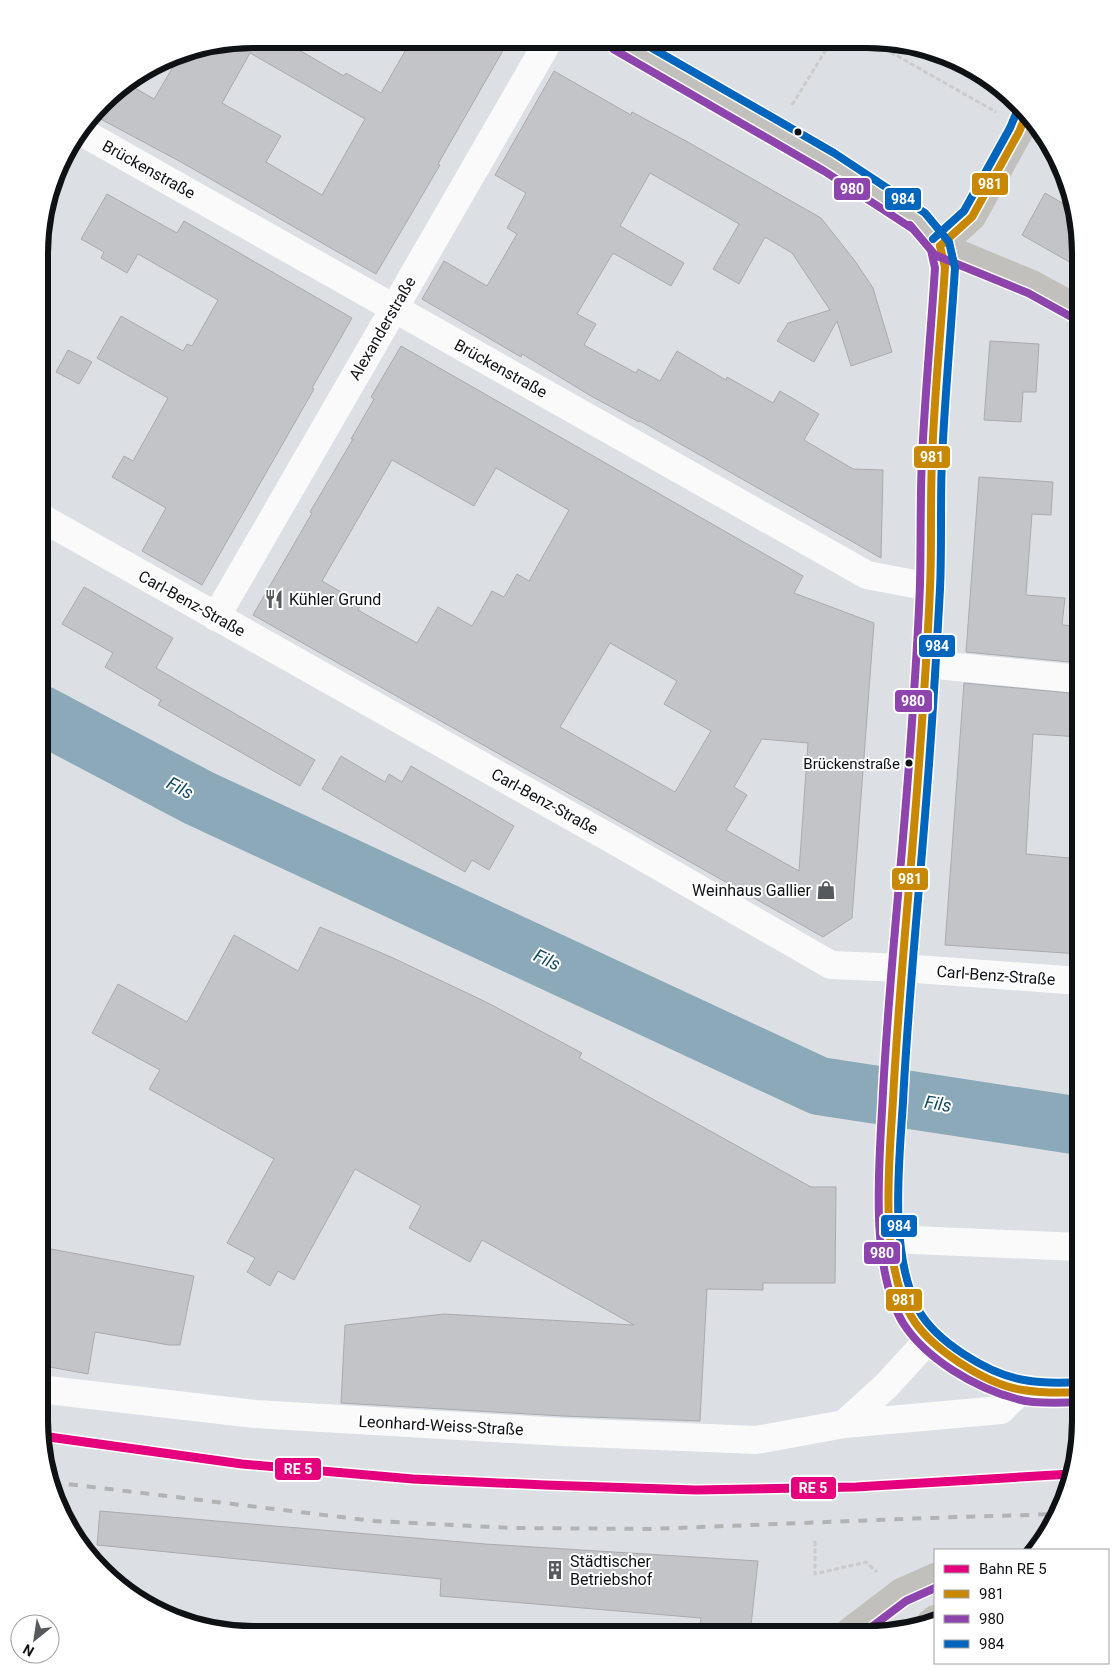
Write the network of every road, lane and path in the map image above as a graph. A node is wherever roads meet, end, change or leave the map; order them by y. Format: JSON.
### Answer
{"nodes":[{"id":1,"x":544,"y":48,"type":"edge"},
{"id":2,"x":632,"y":48,"type":"edge"},
{"id":3,"x":827,"y":48,"type":"edge"},
{"id":4,"x":887,"y":49,"type":"edge"},
{"id":5,"x":1023,"y":119,"type":"edge"},
{"id":6,"x":1024,"y":120,"type":"edge"},
{"id":7,"x":776,"y":131,"type":"junction"},
{"id":8,"x":86,"y":134,"type":"edge"},
{"id":9,"x":940,"y":246,"type":"junction"},
{"id":10,"x":1072,"y":306,"type":"edge"},
{"id":11,"x":394,"y":307,"type":"junction"},
{"id":12,"x":48,"y":522,"type":"edge"},
{"id":13,"x":930,"y":587,"type":"junction"},
{"id":14,"x":216,"y":617,"type":"junction"},
{"id":15,"x":925,"y":664,"type":"junction"},
{"id":16,"x":1072,"y":678,"type":"edge"},
{"id":17,"x":902,"y":968,"type":"junction"},
{"id":18,"x":1072,"y":980,"type":"edge"},
{"id":19,"x":890,"y":1239,"type":"junction"},
{"id":20,"x":1072,"y":1247,"type":"edge"},
{"id":21,"x":929,"y":1339,"type":"junction"},
{"id":22,"x":48,"y":1390,"type":"edge"},
{"id":23,"x":1021,"y":1390,"type":"junction"},
{"id":24,"x":1072,"y":1393,"type":"edge"},
{"id":25,"x":844,"y":1424,"type":"junction"},
{"id":26,"x":815,"y":1541,"type":"dead end"},
{"id":27,"x":815,"y":1574,"type":"dead end"},
{"id":28,"x":934,"y":1578,"type":"edge"},
{"id":29,"x":855,"y":1627,"type":"edge"}],
"edges":[{"from":1,"to":11,"type":"street","name":"Alexanderstraße"},
{"from":2,"to":7,"type":"main road"},
{"from":3,"to":7,"type":"path"},
{"from":4,"to":5,"type":"path"},
{"from":6,"to":9,"type":"main road"},
{"from":7,"to":9,"type":"main road"},
{"from":8,"to":11,"type":"street","name":"Brückenstraße"},
{"from":9,"to":10,"type":"main road"},
{"from":9,"to":13,"type":"main road"},
{"from":11,"to":13,"type":"street","name":"Brückenstraße"},
{"from":11,"to":14,"type":"street","name":"Alexanderstraße"},
{"from":12,"to":14,"type":"street","name":"Carl-Benz-Straße"},
{"from":13,"to":15,"type":"main road"},
{"from":14,"to":17,"type":"street","name":"Carl-Benz-Straße"},
{"from":15,"to":16,"type":"street"},
{"from":15,"to":17,"type":"main road"},
{"from":17,"to":18,"type":"street","name":"Carl-Benz-Straße"},
{"from":17,"to":19,"type":"main road"},
{"from":19,"to":20,"type":"street"},
{"from":19,"to":21,"type":"main road"},
{"from":21,"to":23,"type":"main road"},
{"from":21,"to":25,"type":"street"},
{"from":22,"to":25,"type":"street","name":"Leonhard-Weiss-Straße"},
{"from":23,"to":24,"type":"main road"},
{"from":23,"to":25,"type":"street","name":"Leonhard-Weiss-Straße"},
{"from":26,"to":27,"type":"path"},
{"from":28,"to":29,"type":"main road"}]}
